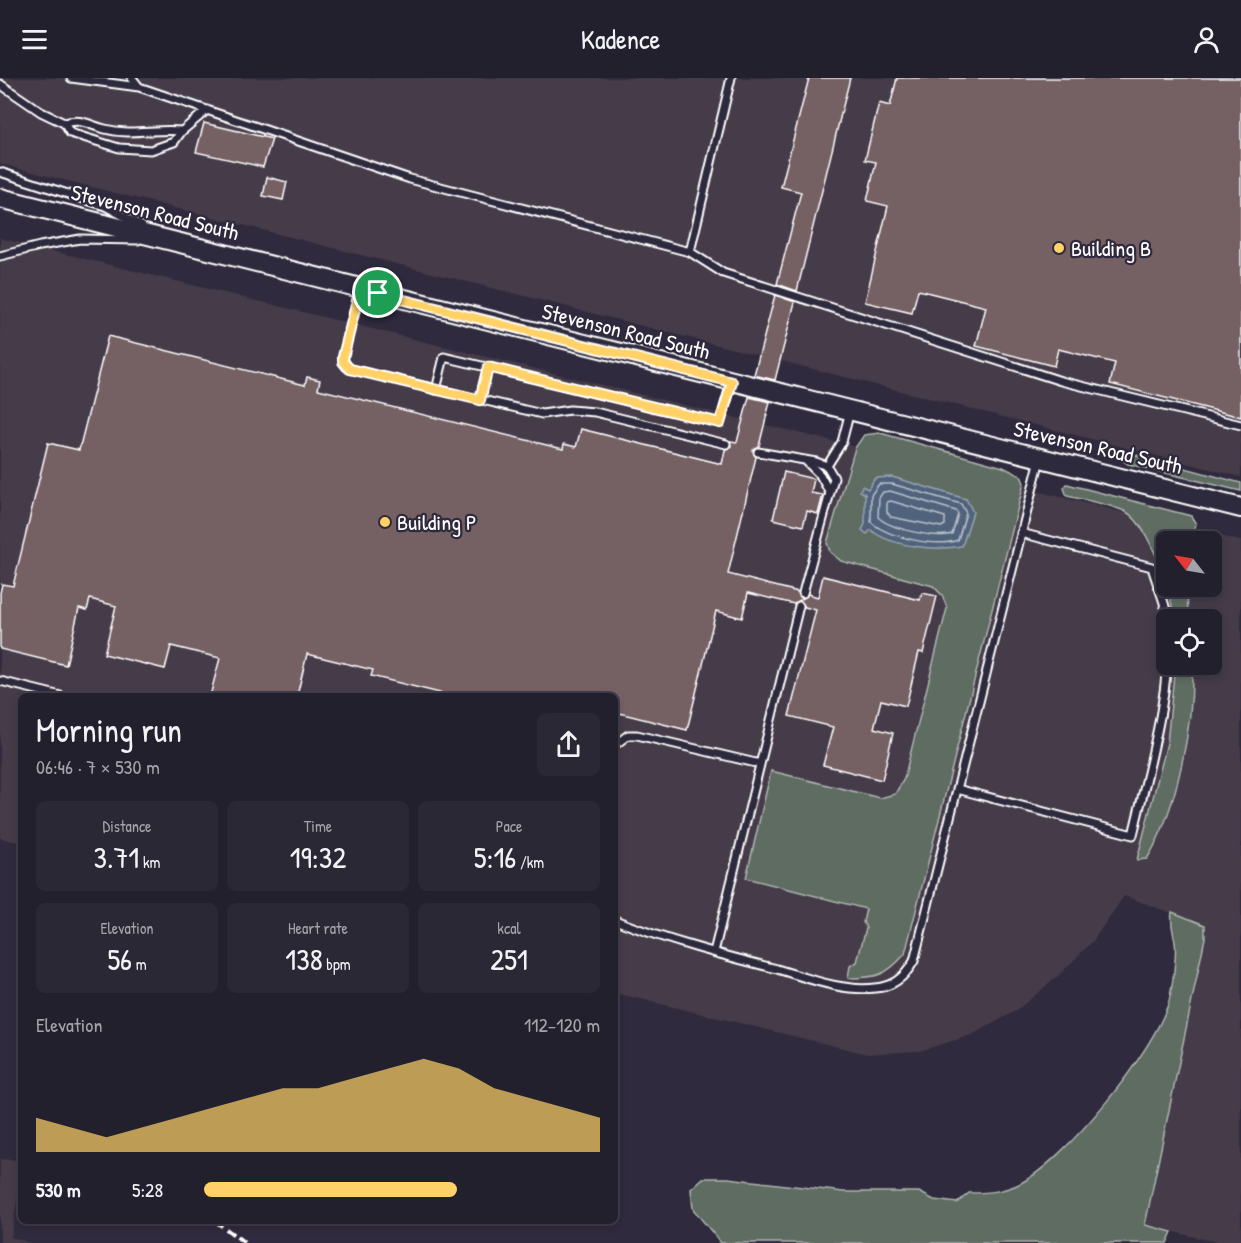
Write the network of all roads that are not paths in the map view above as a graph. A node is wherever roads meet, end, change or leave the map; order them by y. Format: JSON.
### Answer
{"nodes":[{"id":1,"x":71,"y":78,"type":"edge"},
{"id":2,"x":132,"y":78,"type":"edge"},
{"id":3,"x":731,"y":78,"type":"edge"},
{"id":4,"x":0,"y":84,"type":"edge"},
{"id":5,"x":139,"y":87,"type":"junction"},
{"id":6,"x":207,"y":110,"type":"junction"},
{"id":7,"x":64,"y":123,"type":"junction"},
{"id":8,"x":182,"y":130,"type":"junction"},
{"id":9,"x":0,"y":172,"type":"edge"},
{"id":10,"x":0,"y":198,"type":"edge"},
{"id":11,"x":171,"y":241,"type":"junction"},
{"id":12,"x":690,"y":252,"type":"junction"},
{"id":13,"x":0,"y":256,"type":"edge"},
{"id":14,"x":360,"y":289,"type":"junction"},
{"id":15,"x":488,"y":367,"type":"junction"},
{"id":16,"x":732,"y":382,"type":"junction"},
{"id":17,"x":436,"y":390,"type":"junction"},
{"id":18,"x":480,"y":400,"type":"junction"},
{"id":19,"x":850,"y":411,"type":"junction"},
{"id":20,"x":1241,"y":425,"type":"edge"},
{"id":21,"x":726,"y":444,"type":"dead end"},
{"id":22,"x":758,"y":452,"type":"dead end"},
{"id":23,"x":1040,"y":459,"type":"junction"},
{"id":24,"x":805,"y":460,"type":"junction"},
{"id":25,"x":827,"y":466,"type":"junction"},
{"id":26,"x":831,"y":493,"type":"junction"},
{"id":27,"x":1241,"y":508,"type":"edge"},
{"id":28,"x":1021,"y":533,"type":"junction"},
{"id":29,"x":802,"y":593,"type":"dead end"},
{"id":30,"x":800,"y":606,"type":"dead end"},
{"id":31,"x":0,"y":681,"type":"edge"},
{"id":32,"x":49,"y":693,"type":"edge"},
{"id":33,"x":618,"y":742,"type":"edge"},
{"id":34,"x":760,"y":764,"type":"junction"},
{"id":35,"x":957,"y":789,"type":"junction"},
{"id":36,"x":618,"y":922,"type":"edge"},
{"id":37,"x":714,"y":952,"type":"junction"}],
"edges":[{"from":1,"to":5,"type":"lane"},
{"from":2,"to":5,"type":"lane"},
{"from":3,"to":12,"type":"lane"},
{"from":4,"to":7,"type":"lane"},
{"from":5,"to":6,"type":"lane"},
{"from":6,"to":8,"type":"lane"},
{"from":6,"to":12,"type":"lane"},
{"from":7,"to":8,"type":"lane"},
{"from":7,"to":8,"type":"lane"},
{"from":9,"to":11,"type":"lane"},
{"from":10,"to":11,"type":"main road","name":"Stevenson Road South"},
{"from":11,"to":13,"type":"lane"},
{"from":11,"to":14,"type":"main road","name":"Stevenson Road South"},
{"from":12,"to":20,"type":"lane"},
{"from":14,"to":16,"type":"main road","name":"Stevenson Road South"},
{"from":14,"to":17,"type":"lane"},
{"from":15,"to":16,"type":"lane"},
{"from":15,"to":17,"type":"lane"},
{"from":15,"to":18,"type":"lane"},
{"from":16,"to":19,"type":"main road","name":"Stevenson Road South"},
{"from":17,"to":18,"type":"lane"},
{"from":18,"to":21,"type":"lane"},
{"from":19,"to":23,"type":"main road","name":"Stevenson Road South"},
{"from":19,"to":25,"type":"lane"},
{"from":22,"to":24,"type":"lane"},
{"from":23,"to":27,"type":"main road","name":"Stevenson Road South"},
{"from":23,"to":28,"type":"lane"},
{"from":24,"to":25,"type":"lane"},
{"from":24,"to":26,"type":"lane"},
{"from":25,"to":26,"type":"lane"},
{"from":26,"to":29,"type":"lane"},
{"from":28,"to":35,"type":"lane"},
{"from":28,"to":35,"type":"lane"},
{"from":30,"to":34,"type":"lane"},
{"from":31,"to":32,"type":"lane"},
{"from":33,"to":34,"type":"lane"},
{"from":34,"to":37,"type":"lane"},
{"from":35,"to":37,"type":"lane"},
{"from":36,"to":37,"type":"lane"}]}
